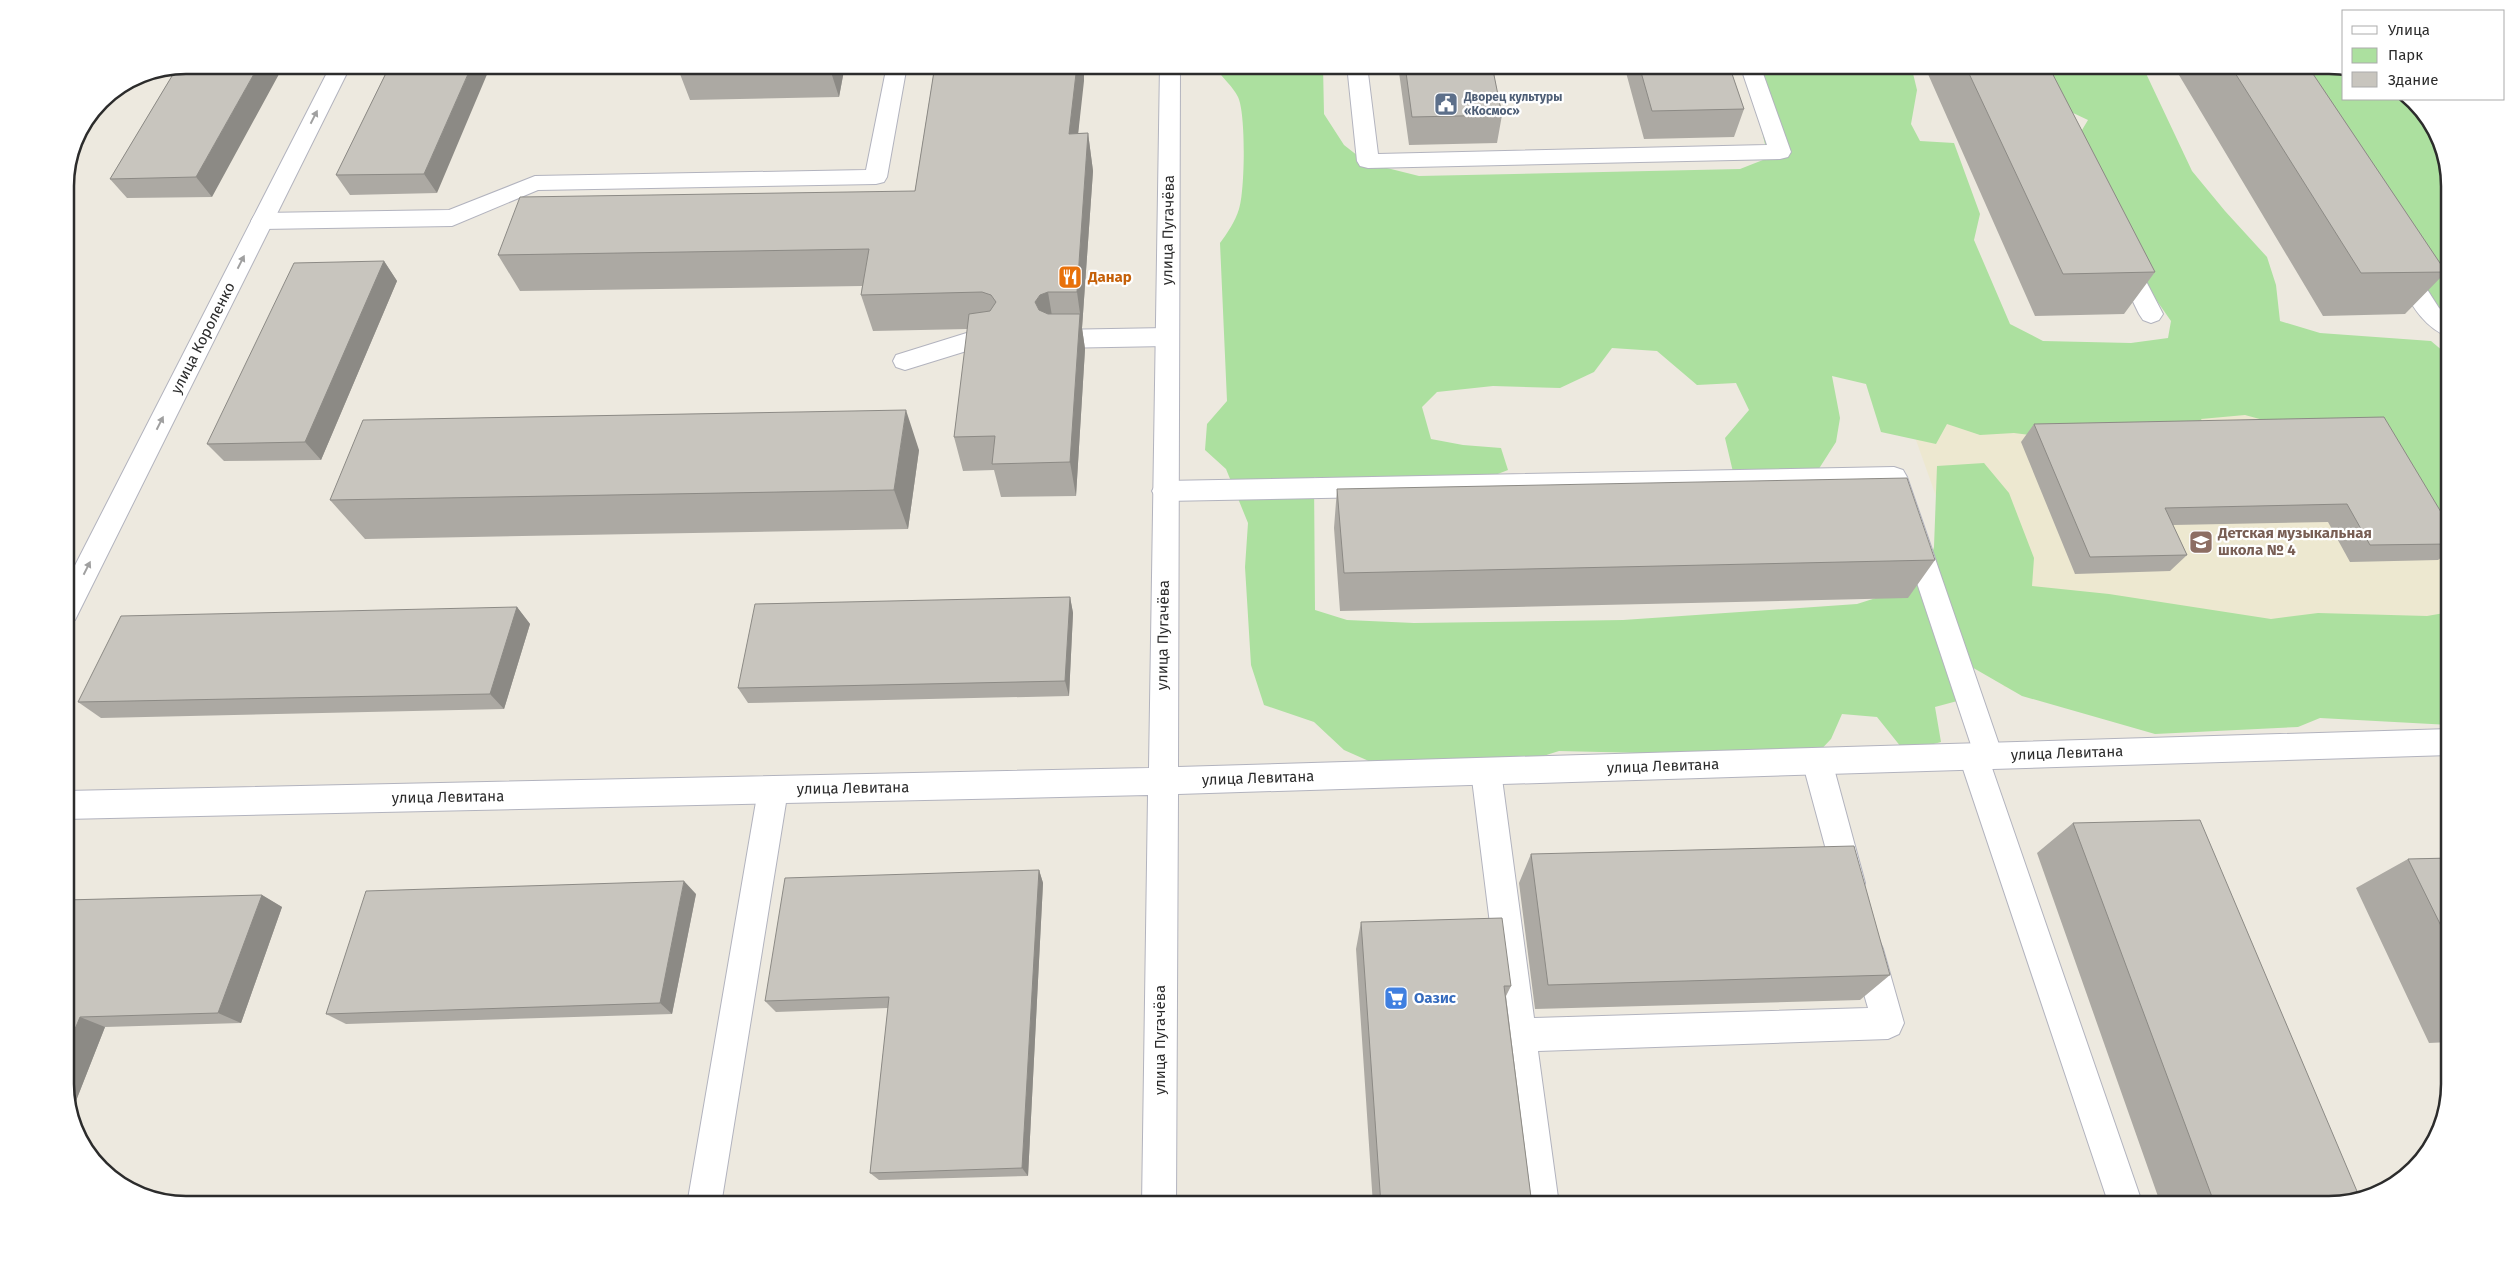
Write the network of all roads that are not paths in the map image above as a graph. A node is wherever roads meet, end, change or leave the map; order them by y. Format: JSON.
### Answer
{"nodes":[{"id":1,"x":336,"y":74,"type":"edge"},
{"id":2,"x":894,"y":74,"type":"edge"},
{"id":3,"x":1170,"y":74,"type":"edge"},
{"id":4,"x":1358,"y":74,"type":"edge"},
{"id":5,"x":1753,"y":74,"type":"edge"},
{"id":6,"x":262,"y":221,"type":"junction"},
{"id":7,"x":2115,"y":243,"type":"edge"},
{"id":8,"x":2388,"y":247,"type":"edge"},
{"id":9,"x":2151,"y":314,"type":"edge"},
{"id":10,"x":2441,"y":321,"type":"edge"},
{"id":11,"x":1167,"y":337,"type":"junction"},
{"id":12,"x":990,"y":339,"type":"edge"},
{"id":13,"x":1055,"y":339,"type":"edge"},
{"id":14,"x":905,"y":361,"type":"dead end"},
{"id":15,"x":1165,"y":491,"type":"junction"},
{"id":16,"x":74,"y":594,"type":"edge"},
{"id":17,"x":2441,"y":742,"type":"edge"},
{"id":18,"x":1982,"y":756,"type":"junction"},
{"id":19,"x":1817,"y":762,"type":"junction"},
{"id":20,"x":1486,"y":771,"type":"junction"},
{"id":21,"x":1162,"y":782,"type":"junction"},
{"id":22,"x":774,"y":790,"type":"junction"},
{"id":23,"x":74,"y":805,"type":"edge"},
{"id":24,"x":1520,"y":1034,"type":"junction"},
{"id":25,"x":706,"y":1196,"type":"edge"},
{"id":26,"x":1159,"y":1196,"type":"edge"},
{"id":27,"x":1541,"y":1196,"type":"edge"},
{"id":28,"x":2123,"y":1196,"type":"edge"}],
"edges":[{"from":6,"to":1,"type":"street","name":"улица Короленко","one_way":true},
{"from":2,"to":6,"type":"street"},
{"from":3,"to":11,"type":"street","name":"улица Пугачёва"},
{"from":4,"to":5,"type":"street"},
{"from":16,"to":6,"type":"street","name":"улица Короленко","one_way":true},
{"from":7,"to":9,"type":"street"},
{"from":8,"to":10,"type":"street"},
{"from":11,"to":13,"type":"street"},
{"from":11,"to":15,"type":"street","name":"улица Пугачёва"},
{"from":12,"to":14,"type":"street"},
{"from":15,"to":18,"type":"street"},
{"from":15,"to":21,"type":"street","name":"улица Пугачёва"},
{"from":17,"to":18,"type":"street","name":"улица Левитана"},
{"from":18,"to":19,"type":"street","name":"улица Левитана"},
{"from":18,"to":28,"type":"street"},
{"from":19,"to":20,"type":"street","name":"улица Левитана"},
{"from":19,"to":24,"type":"street"},
{"from":20,"to":21,"type":"street","name":"улица Левитана"},
{"from":20,"to":24,"type":"street"},
{"from":21,"to":22,"type":"street","name":"улица Левитана"},
{"from":21,"to":26,"type":"street","name":"улица Пугачёва"},
{"from":22,"to":23,"type":"street","name":"улица Левитана"},
{"from":22,"to":25,"type":"street"},
{"from":24,"to":27,"type":"street"}]}
